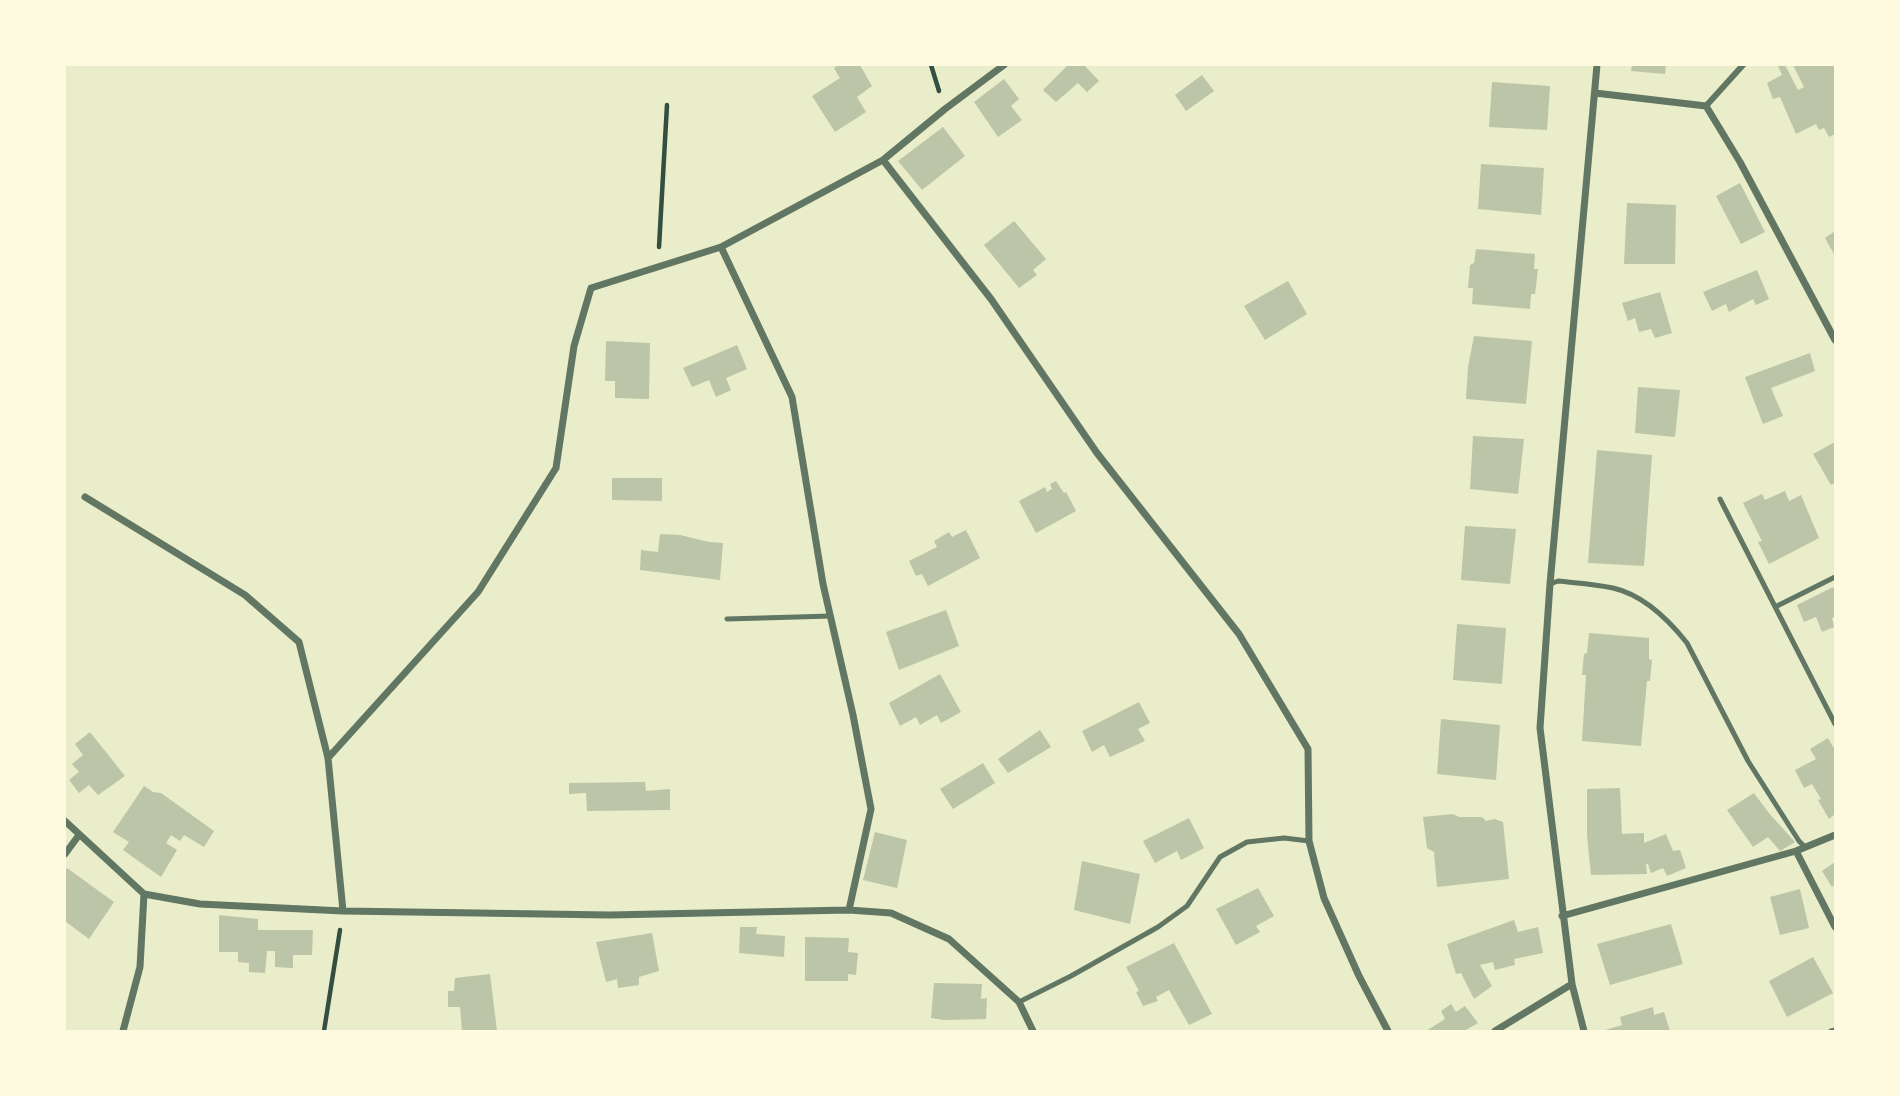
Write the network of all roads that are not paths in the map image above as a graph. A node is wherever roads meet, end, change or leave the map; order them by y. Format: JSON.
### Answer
{"nodes":[{"id":1,"x":1004,"y":65,"type":"edge"},
{"id":2,"x":1597,"y":65,"type":"edge"},
{"id":3,"x":1743,"y":65,"type":"edge"},
{"id":4,"x":1595,"y":93,"type":"junction"},
{"id":5,"x":1706,"y":106,"type":"junction"},
{"id":6,"x":883,"y":160,"type":"junction"},
{"id":7,"x":721,"y":247,"type":"junction"},
{"id":8,"x":1835,"y":340,"type":"edge"},
{"id":9,"x":85,"y":498,"type":"dead end"},
{"id":10,"x":1720,"y":499,"type":"dead end"},
{"id":11,"x":1835,"y":577,"type":"edge"},
{"id":12,"x":1550,"y":584,"type":"junction"},
{"id":13,"x":1775,"y":607,"type":"junction"},
{"id":14,"x":831,"y":617,"type":"junction"},
{"id":15,"x":727,"y":619,"type":"dead end"},
{"id":16,"x":1835,"y":724,"type":"edge"},
{"id":17,"x":328,"y":758,"type":"junction"},
{"id":18,"x":65,"y":821,"type":"edge"},
{"id":19,"x":79,"y":835,"type":"junction"},
{"id":20,"x":1835,"y":835,"type":"edge"},
{"id":21,"x":1309,"y":841,"type":"junction"},
{"id":22,"x":1805,"y":847,"type":"junction"},
{"id":23,"x":1796,"y":851,"type":"junction"},
{"id":24,"x":65,"y":854,"type":"edge"},
{"id":25,"x":144,"y":894,"type":"junction"},
{"id":26,"x":849,"y":910,"type":"junction"},
{"id":27,"x":343,"y":911,"type":"junction"},
{"id":28,"x":1562,"y":916,"type":"junction"},
{"id":29,"x":1835,"y":927,"type":"edge"},
{"id":30,"x":1572,"y":984,"type":"junction"},
{"id":31,"x":1019,"y":1002,"type":"junction"},
{"id":32,"x":123,"y":1031,"type":"edge"},
{"id":33,"x":1033,"y":1031,"type":"edge"},
{"id":34,"x":1388,"y":1031,"type":"edge"},
{"id":35,"x":1495,"y":1031,"type":"edge"},
{"id":36,"x":1584,"y":1031,"type":"edge"}],
"edges":[{"from":1,"to":6,"type":"street"},
{"from":2,"to":4,"type":"street"},
{"from":3,"to":5,"type":"street"},
{"from":4,"to":5,"type":"street"},
{"from":4,"to":12,"type":"street"},
{"from":5,"to":8,"type":"street"},
{"from":6,"to":7,"type":"street"},
{"from":6,"to":21,"type":"street"},
{"from":7,"to":14,"type":"street"},
{"from":7,"to":17,"type":"street"},
{"from":9,"to":17,"type":"street"},
{"from":10,"to":13,"type":"lane"},
{"from":11,"to":13,"type":"lane"},
{"from":12,"to":22,"type":"lane"},
{"from":12,"to":28,"type":"street"},
{"from":13,"to":16,"type":"lane"},
{"from":14,"to":15,"type":"lane"},
{"from":14,"to":26,"type":"street"},
{"from":17,"to":27,"type":"street"},
{"from":18,"to":19,"type":"street"},
{"from":19,"to":24,"type":"street"},
{"from":19,"to":25,"type":"street"},
{"from":20,"to":22,"type":"street"},
{"from":21,"to":31,"type":"lane"},
{"from":21,"to":34,"type":"street"},
{"from":22,"to":23,"type":"street"},
{"from":23,"to":28,"type":"street"},
{"from":23,"to":29,"type":"street"},
{"from":25,"to":27,"type":"street"},
{"from":25,"to":32,"type":"street"},
{"from":26,"to":27,"type":"street"},
{"from":26,"to":31,"type":"street"},
{"from":28,"to":30,"type":"street"},
{"from":30,"to":35,"type":"street"},
{"from":30,"to":36,"type":"street"},
{"from":31,"to":33,"type":"street"}]}
